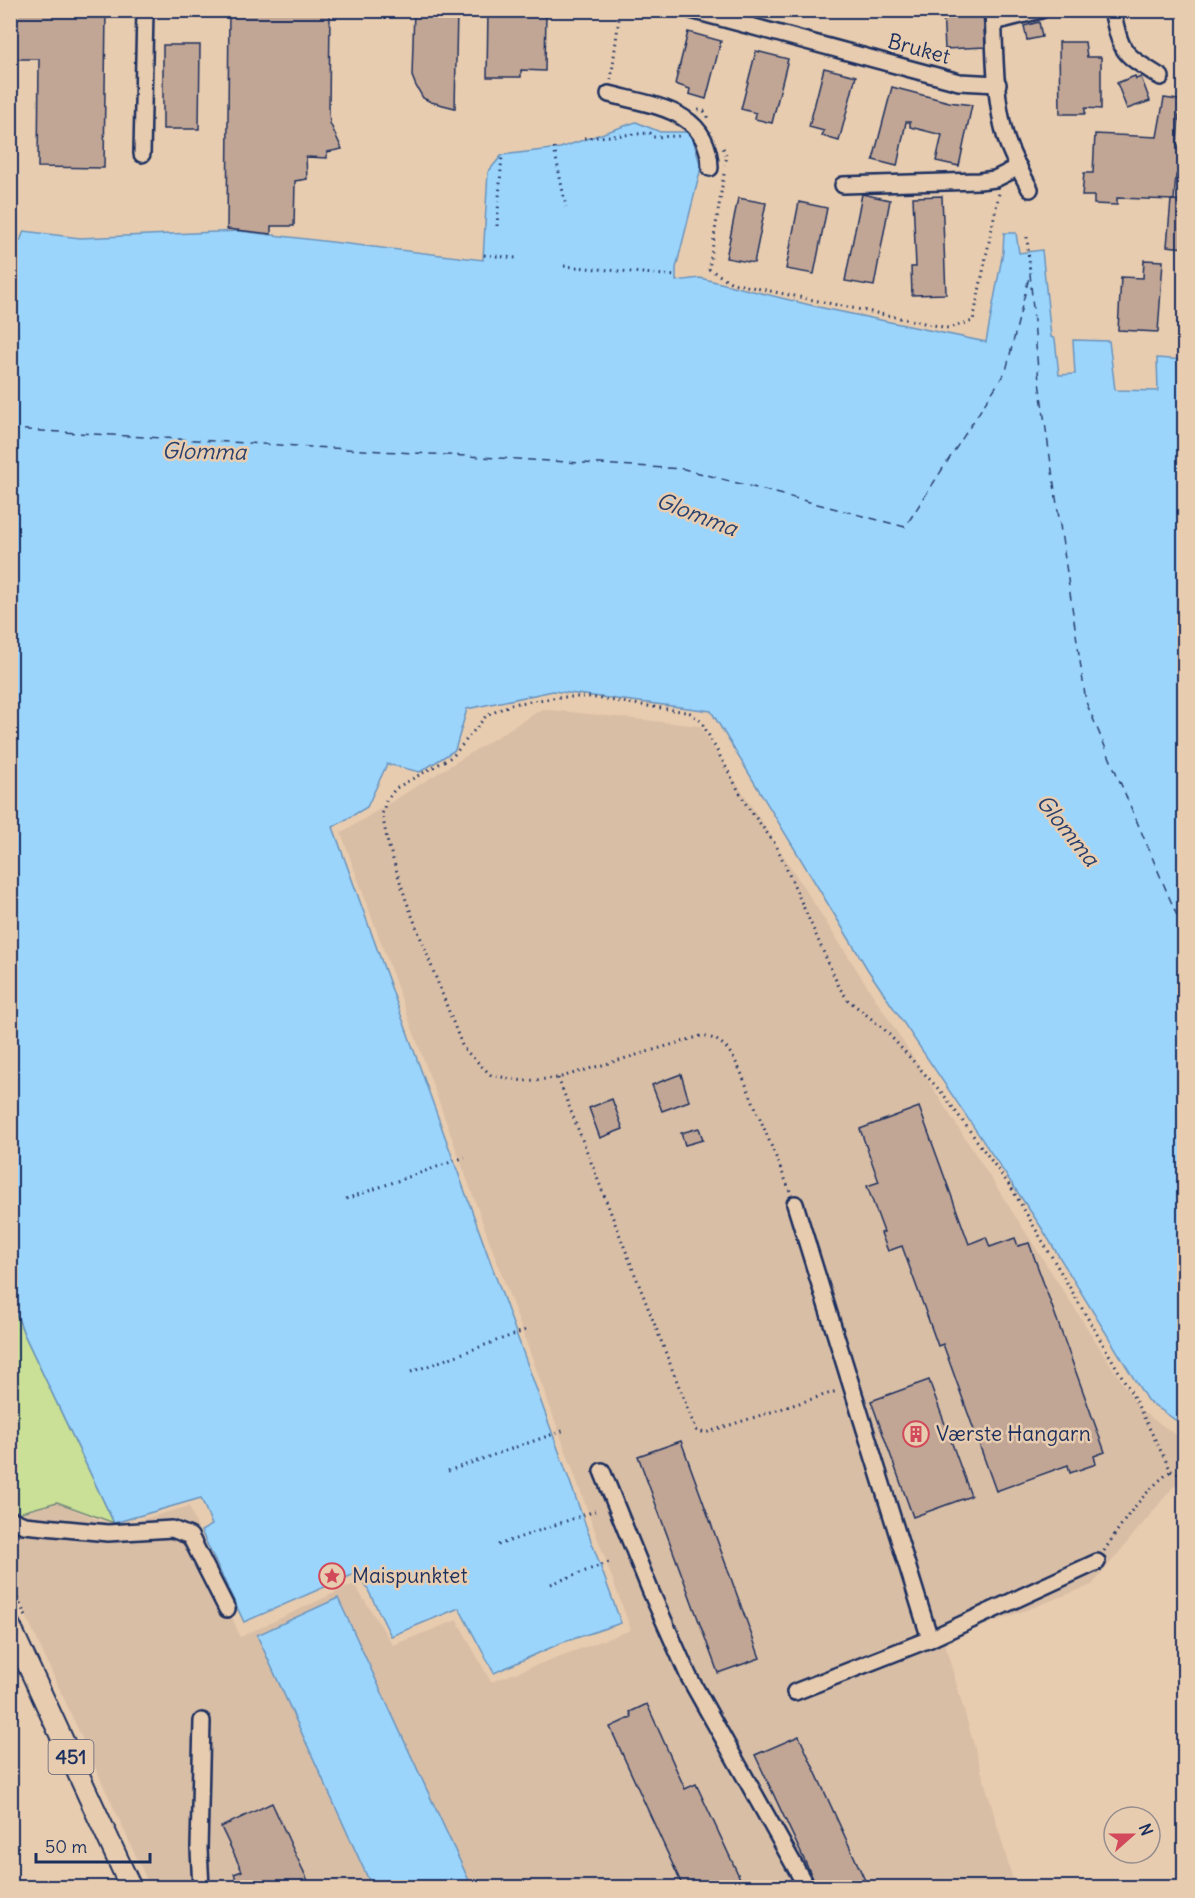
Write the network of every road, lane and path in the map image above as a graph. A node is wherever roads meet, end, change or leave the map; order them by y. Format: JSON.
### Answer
{"nodes":[{"id":1,"x":145,"y":10,"type":"edge"},
{"id":2,"x":620,"y":10,"type":"edge"},
{"id":3,"x":691,"y":10,"type":"edge"},
{"id":4,"x":1041,"y":10,"type":"edge"},
{"id":5,"x":1112,"y":10,"type":"edge"},
{"id":6,"x":734,"y":16,"type":"edge"},
{"id":7,"x":993,"y":16,"type":"edge"},
{"id":8,"x":1161,"y":77,"type":"dead end"},
{"id":9,"x":998,"y":84,"type":"junction"},
{"id":10,"x":609,"y":94,"type":"joint"},
{"id":11,"x":693,"y":109,"type":"dead end"},
{"id":12,"x":708,"y":120,"type":"dead end"},
{"id":13,"x":678,"y":132,"type":"dead end"},
{"id":14,"x":584,"y":138,"type":"dead end"},
{"id":15,"x":722,"y":147,"type":"dead end"},
{"id":16,"x":554,"y":148,"type":"dead end"},
{"id":17,"x":142,"y":154,"type":"dead end"},
{"id":18,"x":502,"y":155,"type":"dead end"},
{"id":19,"x":1018,"y":167,"type":"junction"},
{"id":20,"x":710,"y":168,"type":"dead end"},
{"id":21,"x":1001,"y":176,"type":"junction"},
{"id":22,"x":843,"y":185,"type":"dead end"},
{"id":23,"x":1030,"y":189,"type":"dead end"},
{"id":24,"x":566,"y":207,"type":"dead end"},
{"id":25,"x":497,"y":226,"type":"dead end"},
{"id":26,"x":1027,"y":237,"type":"dead end"},
{"id":27,"x":484,"y":255,"type":"dead end"},
{"id":28,"x":516,"y":258,"type":"dead end"},
{"id":29,"x":564,"y":266,"type":"dead end"},
{"id":30,"x":1030,"y":273,"type":"dead end"},
{"id":31,"x":676,"y":276,"type":"dead end"},
{"id":32,"x":558,"y":1078,"type":"junction"},
{"id":33,"x":465,"y":1156,"type":"dead end"},
{"id":34,"x":346,"y":1199,"type":"dead end"},
{"id":35,"x":795,"y":1204,"type":"joint"},
{"id":36,"x":529,"y":1329,"type":"dead end"},
{"id":37,"x":411,"y":1372,"type":"dead end"},
{"id":38,"x":851,"y":1386,"type":"junction"},
{"id":39,"x":565,"y":1430,"type":"dead end"},
{"id":40,"x":448,"y":1471,"type":"dead end"},
{"id":41,"x":602,"y":1471,"type":"dead end"},
{"id":42,"x":1171,"y":1471,"type":"junction"},
{"id":43,"x":1185,"y":1476,"type":"edge"},
{"id":44,"x":595,"y":1511,"type":"dead end"},
{"id":45,"x":10,"y":1519,"type":"edge"},
{"id":46,"x":498,"y":1545,"type":"dead end"},
{"id":47,"x":612,"y":1561,"type":"dead end"},
{"id":48,"x":1098,"y":1562,"type":"joint"},
{"id":49,"x":551,"y":1584,"type":"dead end"},
{"id":50,"x":227,"y":1610,"type":"dead end"},
{"id":51,"x":10,"y":1626,"type":"edge"},
{"id":52,"x":930,"y":1640,"type":"junction"},
{"id":53,"x":795,"y":1692,"type":"dead end"},
{"id":54,"x":202,"y":1720,"type":"dead end"},
{"id":55,"x":130,"y":1887,"type":"edge"},
{"id":56,"x":201,"y":1887,"type":"edge"},
{"id":57,"x":807,"y":1887,"type":"edge"}],
"edges":[{"from":1,"to":17,"type":"street"},
{"from":2,"to":10,"type":"path"},
{"from":3,"to":6,"type":"street","name":"Bruket"},
{"from":4,"to":7,"type":"street"},
{"from":5,"to":8,"type":"street"},
{"from":6,"to":9,"type":"street","name":"Bruket"},
{"from":7,"to":9,"type":"street"},
{"from":9,"to":19,"type":"street"},
{"from":10,"to":20,"type":"street"},
{"from":11,"to":12,"type":"path"},
{"from":13,"to":14,"type":"path"},
{"from":15,"to":21,"type":"path"},
{"from":16,"to":24,"type":"path"},
{"from":18,"to":25,"type":"path"},
{"from":19,"to":21,"type":"street"},
{"from":19,"to":23,"type":"street"},
{"from":21,"to":22,"type":"street"},
{"from":26,"to":30,"type":"path"},
{"from":27,"to":28,"type":"path"},
{"from":29,"to":31,"type":"path"},
{"from":32,"to":35,"type":"path"},
{"from":32,"to":38,"type":"path"},
{"from":32,"to":42,"type":"path"},
{"from":33,"to":34,"type":"path"},
{"from":35,"to":38,"type":"street"},
{"from":36,"to":37,"type":"path"},
{"from":38,"to":52,"type":"street"},
{"from":39,"to":40,"type":"path"},
{"from":41,"to":57,"type":"street"},
{"from":42,"to":43,"type":"path"},
{"from":42,"to":48,"type":"path"},
{"from":44,"to":46,"type":"path"},
{"from":45,"to":50,"type":"street"},
{"from":47,"to":49,"type":"path"},
{"from":48,"to":52,"type":"street"},
{"from":51,"to":55,"type":"main road","number":"451"},
{"from":52,"to":53,"type":"street"},
{"from":54,"to":56,"type":"street"}]}
